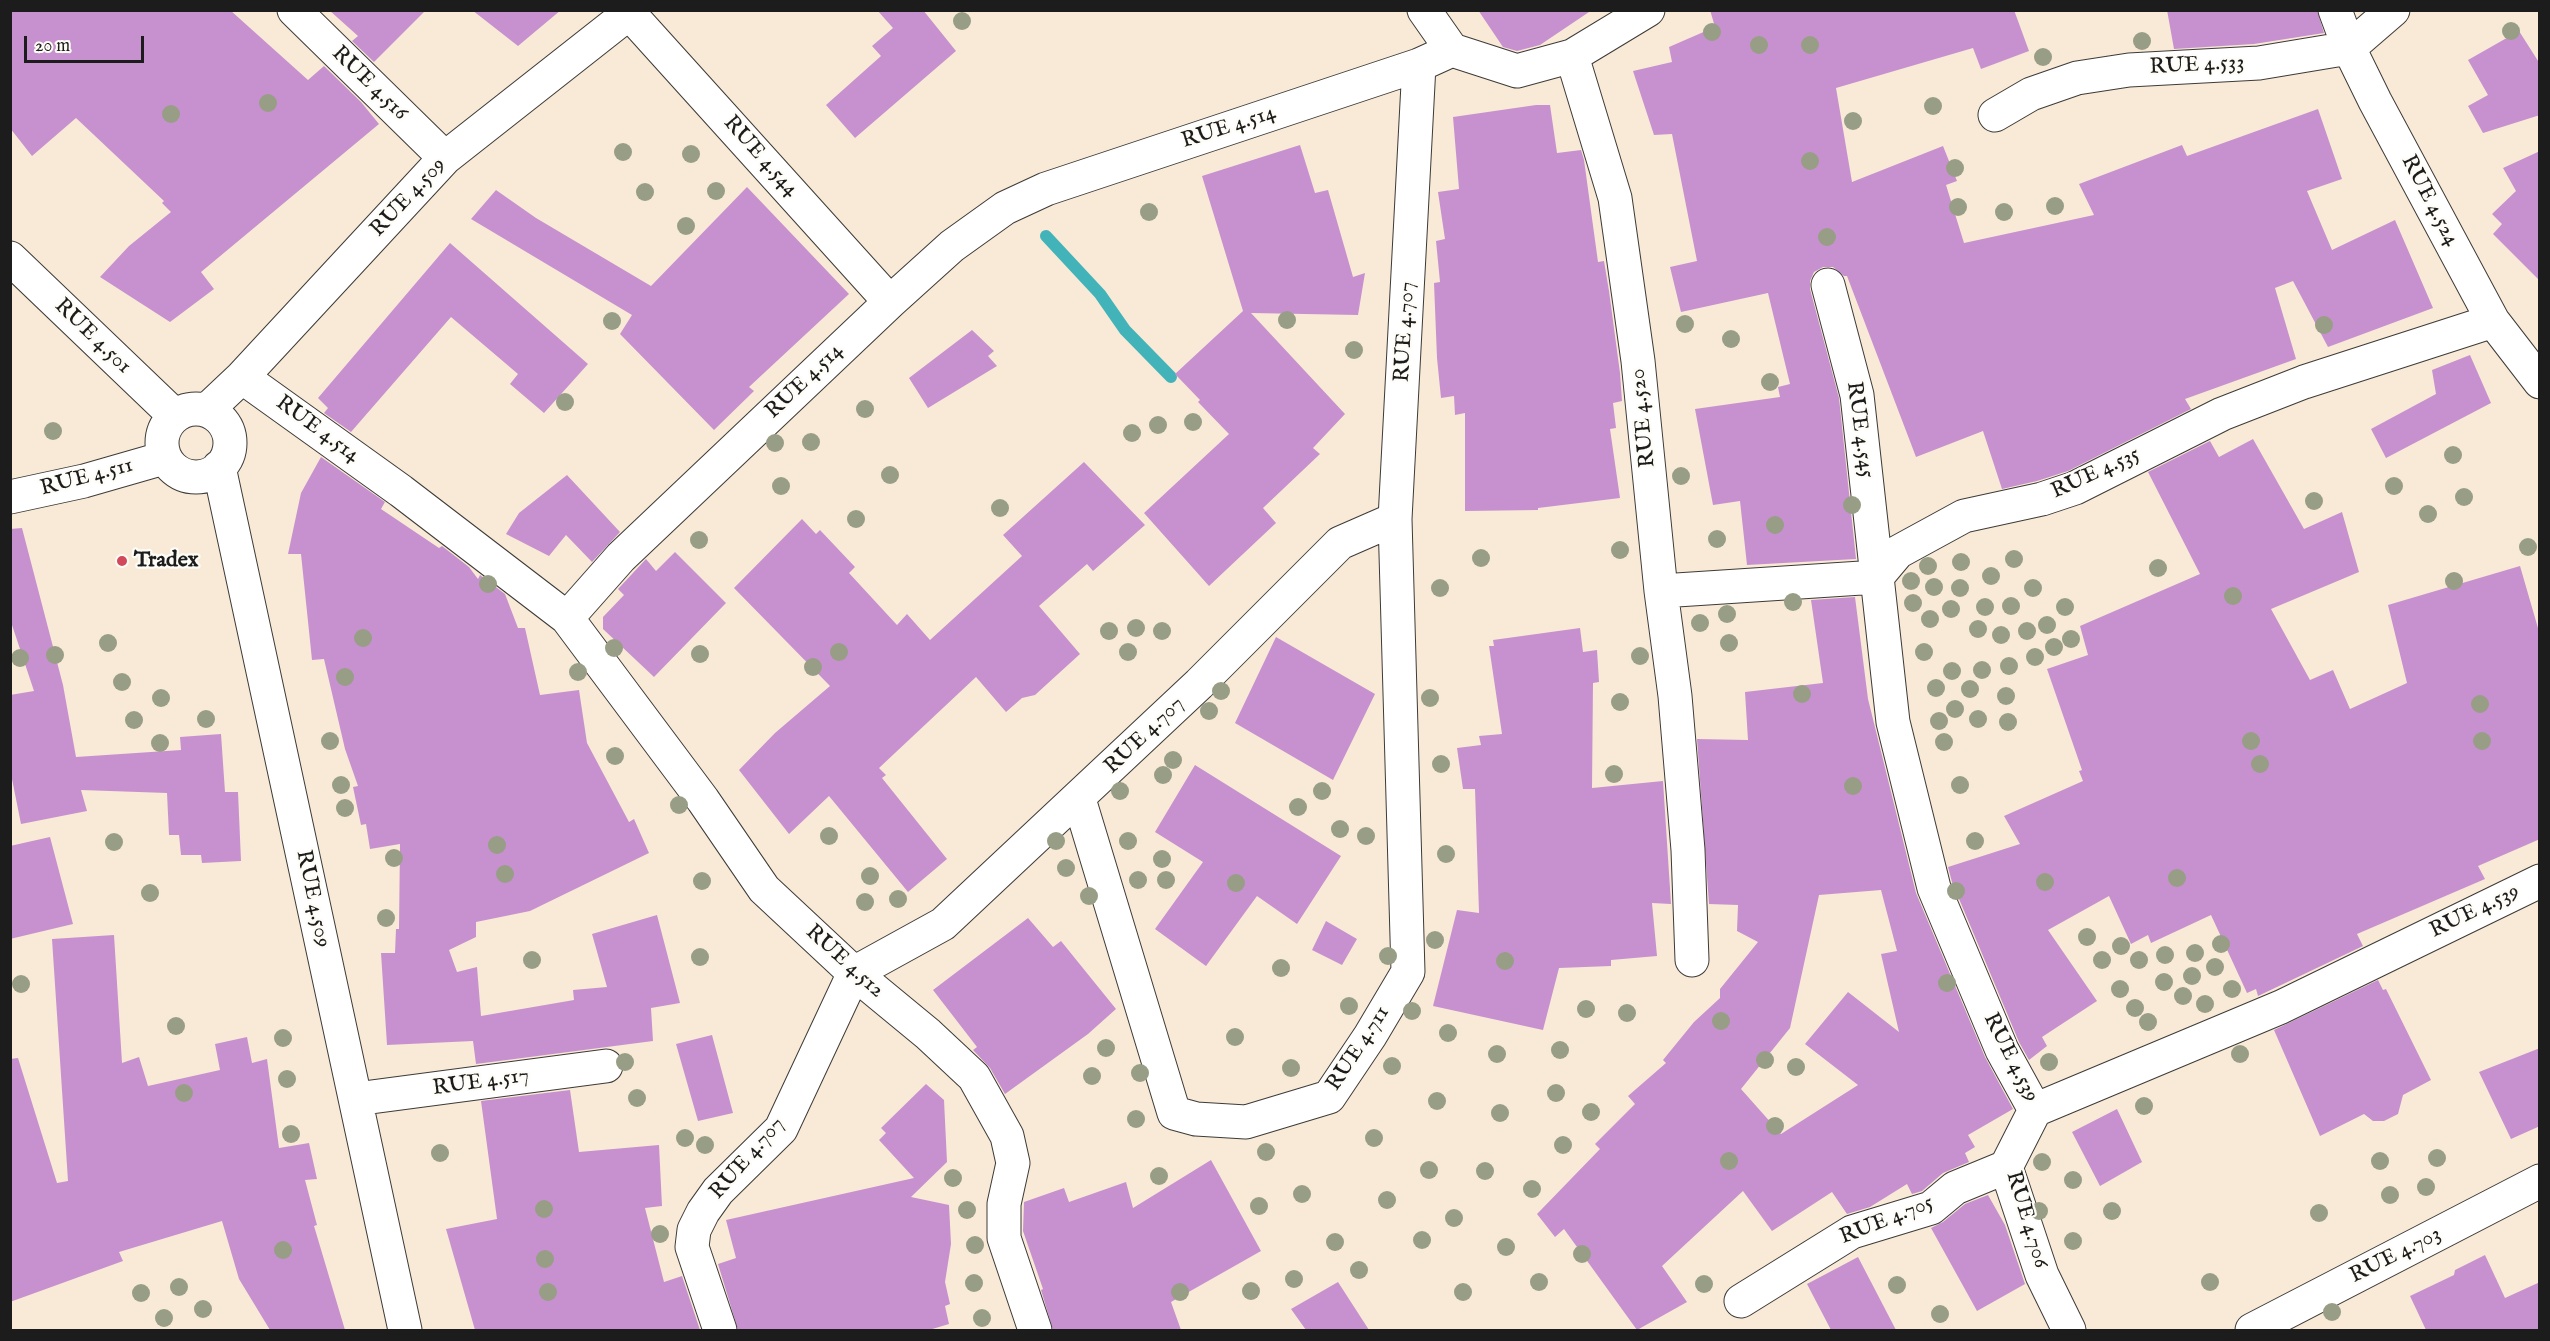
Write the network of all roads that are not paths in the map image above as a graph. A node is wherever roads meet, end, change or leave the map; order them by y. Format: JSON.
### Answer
{"nodes":[{"id":1,"x":294,"y":10,"type":"edge"},
{"id":2,"x":1424,"y":10,"type":"edge"},
{"id":3,"x":1648,"y":10,"type":"edge"},
{"id":4,"x":2335,"y":10,"type":"edge"},
{"id":5,"x":2393,"y":10,"type":"edge"},
{"id":6,"x":631,"y":12,"type":"edge"},
{"id":7,"x":2349,"y":48,"type":"junction"},
{"id":8,"x":1452,"y":50,"type":"junction"},
{"id":9,"x":1572,"y":57,"type":"junction"},
{"id":10,"x":1419,"y":65,"type":"junction"},
{"id":11,"x":1995,"y":115,"type":"dead end"},
{"id":12,"x":445,"y":158,"type":"junction"},
{"id":13,"x":10,"y":258,"type":"edge"},
{"id":14,"x":1828,"y":285,"type":"dead end"},
{"id":15,"x":890,"y":302,"type":"junction"},
{"id":16,"x":2493,"y":321,"type":"junction"},
{"id":17,"x":242,"y":377,"type":"junction"},
{"id":18,"x":2540,"y":382,"type":"edge"},
{"id":19,"x":207,"y":410,"type":"junction"},
{"id":20,"x":174,"y":415,"type":"junction"},
{"id":21,"x":164,"y":458,"type":"junction"},
{"id":22,"x":219,"y":467,"type":"junction"},
{"id":23,"x":10,"y":497,"type":"edge"},
{"id":24,"x":1395,"y":519,"type":"junction"},
{"id":25,"x":1877,"y":577,"type":"junction"},
{"id":26,"x":1661,"y":591,"type":"junction"},
{"id":27,"x":567,"y":618,"type":"junction"},
{"id":28,"x":1079,"y":799,"type":"junction"},
{"id":29,"x":2540,"y":881,"type":"edge"},
{"id":30,"x":1692,"y":960,"type":"dead end"},
{"id":31,"x":854,"y":973,"type":"junction"},
{"id":32,"x":606,"y":1066,"type":"dead end"},
{"id":33,"x":356,"y":1099,"type":"junction"},
{"id":34,"x":2035,"y":1110,"type":"junction"},
{"id":35,"x":2006,"y":1167,"type":"junction"},
{"id":36,"x":2537,"y":1187,"type":"edge"},
{"id":37,"x":1741,"y":1301,"type":"dead end"},
{"id":38,"x":405,"y":1330,"type":"edge"},
{"id":39,"x":720,"y":1330,"type":"edge"},
{"id":40,"x":1035,"y":1330,"type":"edge"},
{"id":41,"x":2069,"y":1330,"type":"edge"},
{"id":42,"x":2252,"y":1330,"type":"edge"}],
"edges":[{"from":1,"to":12,"type":"street","name":"RUE 4.516"},
{"from":2,"to":8,"type":"street"},
{"from":3,"to":9,"type":"street"},
{"from":4,"to":7,"type":"street","name":"RUE 4.524"},
{"from":5,"to":7,"type":"street"},
{"from":6,"to":12,"type":"street","name":"RUE 4.509"},
{"from":6,"to":15,"type":"street","name":"RUE 4.544"},
{"from":7,"to":11,"type":"street","name":"RUE 4.533"},
{"from":7,"to":16,"type":"street","name":"RUE 4.524"},
{"from":8,"to":9,"type":"street"},
{"from":8,"to":10,"type":"street","name":"RUE 4.514"},
{"from":9,"to":26,"type":"street","name":"RUE 4.520"},
{"from":10,"to":15,"type":"street","name":"RUE 4.514"},
{"from":10,"to":24,"type":"street","name":"RUE 4.707"},
{"from":12,"to":17,"type":"street","name":"RUE 4.509"},
{"from":13,"to":20,"type":"street","name":"RUE 4.501"},
{"from":14,"to":25,"type":"street","name":"RUE 4.545"},
{"from":15,"to":27,"type":"street","name":"RUE 4.514"},
{"from":16,"to":18,"type":"street","name":"RUE 4.524"},
{"from":16,"to":25,"type":"street","name":"RUE 4.535"},
{"from":17,"to":19,"type":"street","name":"RUE 4.509"},
{"from":17,"to":27,"type":"street","name":"RUE 4.514"},
{"from":19,"to":20,"type":"street"},
{"from":19,"to":22,"type":"street"},
{"from":20,"to":21,"type":"street"},
{"from":21,"to":22,"type":"street"},
{"from":21,"to":23,"type":"street","name":"RUE 4.511"},
{"from":22,"to":33,"type":"street","name":"RUE 4.509"},
{"from":24,"to":28,"type":"street","name":"RUE 4.707"},
{"from":24,"to":28,"type":"street","name":"RUE 4.711"},
{"from":25,"to":26,"type":"street"},
{"from":25,"to":34,"type":"street","name":"RUE 4.539"},
{"from":26,"to":30,"type":"street","name":"RUE 4.520"},
{"from":27,"to":31,"type":"street","name":"RUE 4.512"},
{"from":28,"to":31,"type":"street","name":"RUE 4.707"},
{"from":29,"to":34,"type":"street","name":"RUE 4.539"},
{"from":31,"to":39,"type":"street","name":"RUE 4.707"},
{"from":31,"to":40,"type":"street","name":"RUE 4.512"},
{"from":32,"to":33,"type":"street","name":"RUE 4.517"},
{"from":33,"to":38,"type":"street","name":"RUE 4.509"},
{"from":34,"to":35,"type":"street","name":"RUE 4.706"},
{"from":35,"to":37,"type":"street","name":"RUE 4.705"},
{"from":35,"to":41,"type":"street","name":"RUE 4.706"},
{"from":36,"to":42,"type":"street","name":"RUE 4.703"}]}
